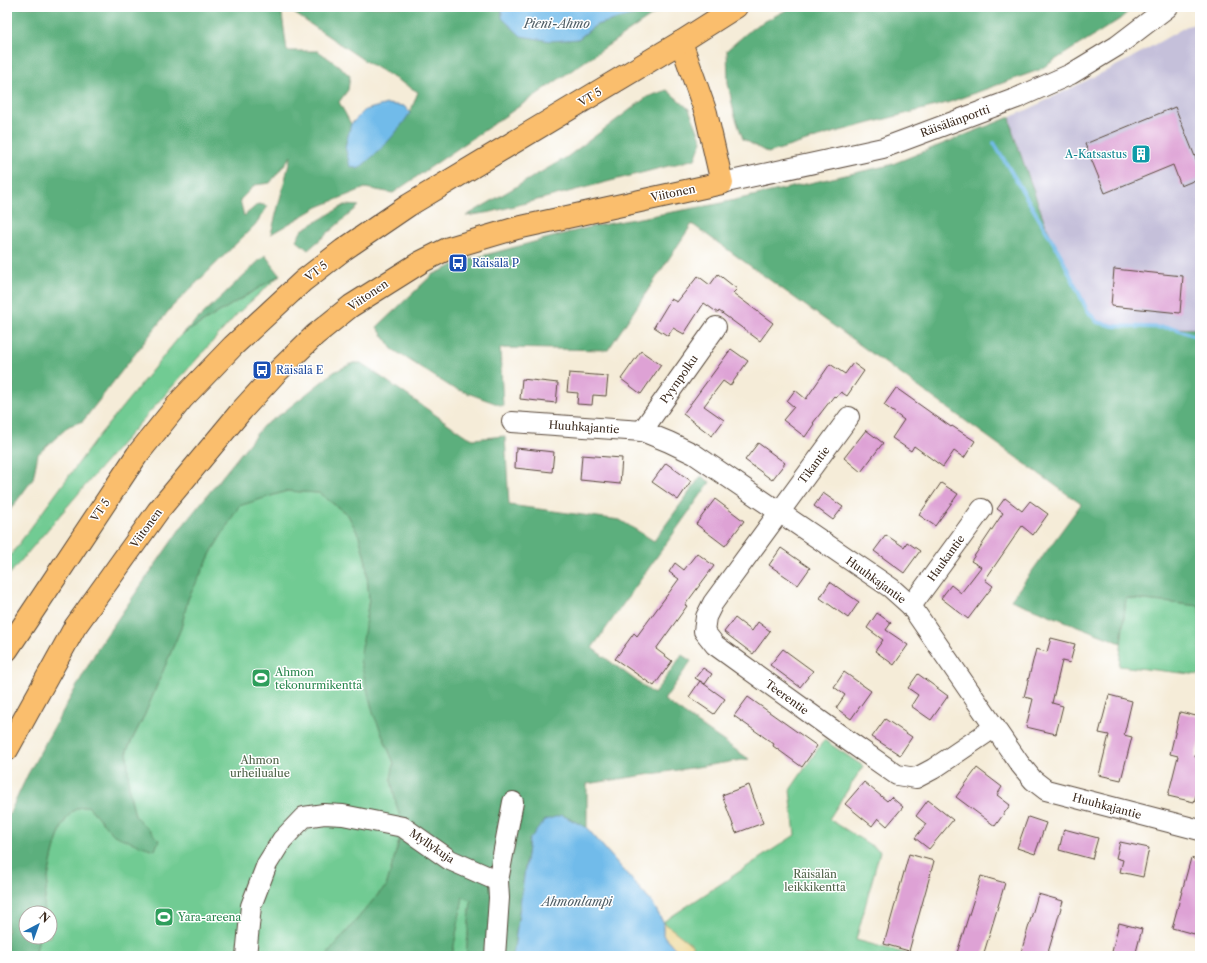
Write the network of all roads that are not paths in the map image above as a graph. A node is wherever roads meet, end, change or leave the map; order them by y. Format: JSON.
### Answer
{"nodes":[{"id":1,"x":736,"y":7,"type":"edge"},
{"id":2,"x":1168,"y":7,"type":"edge"},
{"id":3,"x":681,"y":42,"type":"junction"},
{"id":4,"x":722,"y":183,"type":"junction"},
{"id":5,"x":716,"y":327,"type":"dead end"},
{"id":6,"x":849,"y":417,"type":"dead end"},
{"id":7,"x":512,"y":422,"type":"dead end"},
{"id":8,"x":642,"y":431,"type":"junction"},
{"id":9,"x":982,"y":509,"type":"dead end"},
{"id":10,"x":778,"y":512,"type":"junction"},
{"id":11,"x":41,"y":599,"type":"junction"},
{"id":12,"x":911,"y":606,"type":"junction"},
{"id":13,"x":7,"y":650,"type":"edge"},
{"id":14,"x":7,"y":661,"type":"edge"},
{"id":15,"x":995,"y":727,"type":"junction"},
{"id":16,"x":7,"y":750,"type":"edge"},
{"id":17,"x":513,"y":802,"type":"dead end"},
{"id":18,"x":1200,"y":830,"type":"edge"},
{"id":19,"x":498,"y":881,"type":"junction"},
{"id":20,"x":246,"y":956,"type":"edge"},
{"id":21,"x":495,"y":956,"type":"edge"}],
"edges":[{"from":1,"to":3,"type":"main road"},
{"from":2,"to":4,"type":"street","name":"Räisälänportti"},
{"from":3,"to":4,"type":"main road"},
{"from":3,"to":11,"type":"main road","name":"VT 5"},
{"from":4,"to":16,"type":"main road","name":"Viitonen"},
{"from":5,"to":8,"type":"street","name":"Pyynpolku"},
{"from":6,"to":10,"type":"street","name":"Tikantie"},
{"from":7,"to":8,"type":"street","name":"Huuhkajantie"},
{"from":8,"to":10,"type":"street","name":"Huuhkajantie"},
{"from":9,"to":12,"type":"street","name":"Haukantie"},
{"from":10,"to":12,"type":"street","name":"Huuhkajantie"},
{"from":10,"to":15,"type":"street","name":"Teerentie"},
{"from":11,"to":13,"type":"main road","name":"VT 5"},
{"from":11,"to":14,"type":"main road","name":"VT 5"},
{"from":12,"to":15,"type":"street","name":"Huuhkajantie"},
{"from":15,"to":18,"type":"street","name":"Huuhkajantie"},
{"from":17,"to":19,"type":"street"},
{"from":19,"to":20,"type":"street","name":"Myllykuja"},
{"from":19,"to":21,"type":"street"}]}
